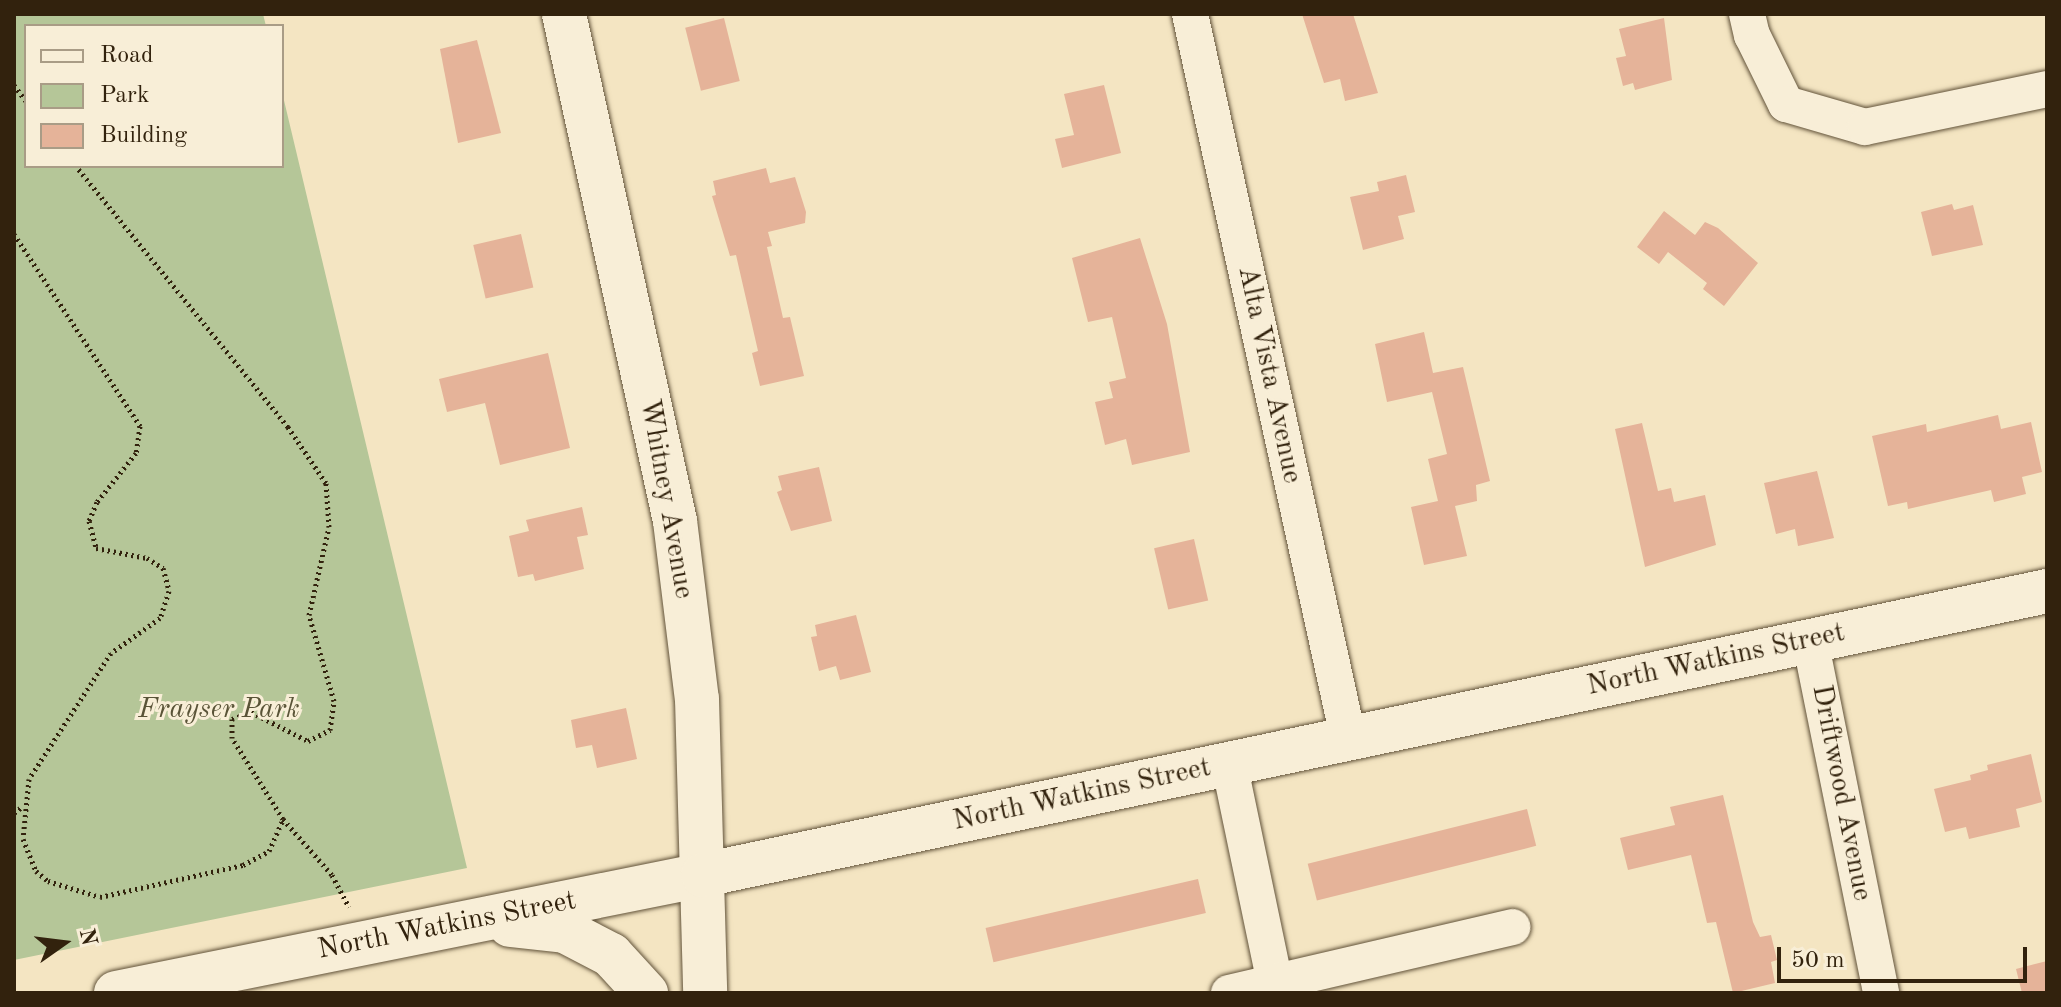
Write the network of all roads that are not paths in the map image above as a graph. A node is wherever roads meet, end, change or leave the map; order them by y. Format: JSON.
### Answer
{"nodes":[{"id":1,"x":564,"y":14,"type":"edge"},
{"id":2,"x":1190,"y":14,"type":"edge"},
{"id":3,"x":1747,"y":14,"type":"edge"},
{"id":4,"x":2047,"y":89,"type":"edge"},
{"id":5,"x":2047,"y":591,"type":"edge"},
{"id":6,"x":1810,"y":640,"type":"junction"},
{"id":7,"x":1348,"y":737,"type":"junction"},
{"id":8,"x":1229,"y":763,"type":"junction"},
{"id":9,"x":703,"y":875,"type":"junction"},
{"id":10,"x":476,"y":921,"type":"junction"},
{"id":11,"x":1512,"y":927,"type":"dead end"},
{"id":12,"x":1276,"y":988,"type":"edge"},
{"id":13,"x":116,"y":993,"type":"edge"},
{"id":14,"x":646,"y":993,"type":"edge"},
{"id":15,"x":705,"y":993,"type":"edge"},
{"id":16,"x":1229,"y":993,"type":"edge"},
{"id":17,"x":1881,"y":993,"type":"edge"}],
"edges":[{"from":1,"to":9,"type":"main road","name":"Whitney Avenue"},
{"from":2,"to":7,"type":"street","name":"Alta Vista Avenue"},
{"from":3,"to":4,"type":"street"},
{"from":5,"to":6,"type":"main road","name":"North Watkins Street"},
{"from":6,"to":7,"type":"main road","name":"North Watkins Street"},
{"from":6,"to":17,"type":"street","name":"Driftwood Avenue"},
{"from":7,"to":8,"type":"main road","name":"North Watkins Street"},
{"from":8,"to":9,"type":"main road","name":"North Watkins Street"},
{"from":8,"to":12,"type":"street"},
{"from":9,"to":10,"type":"main road","name":"North Watkins Street"},
{"from":9,"to":15,"type":"main road","name":"Whitney Avenue"},
{"from":10,"to":13,"type":"main road","name":"North Watkins Street"},
{"from":10,"to":14,"type":"main road"},
{"from":11,"to":12,"type":"street"},
{"from":12,"to":16,"type":"street"}]}
